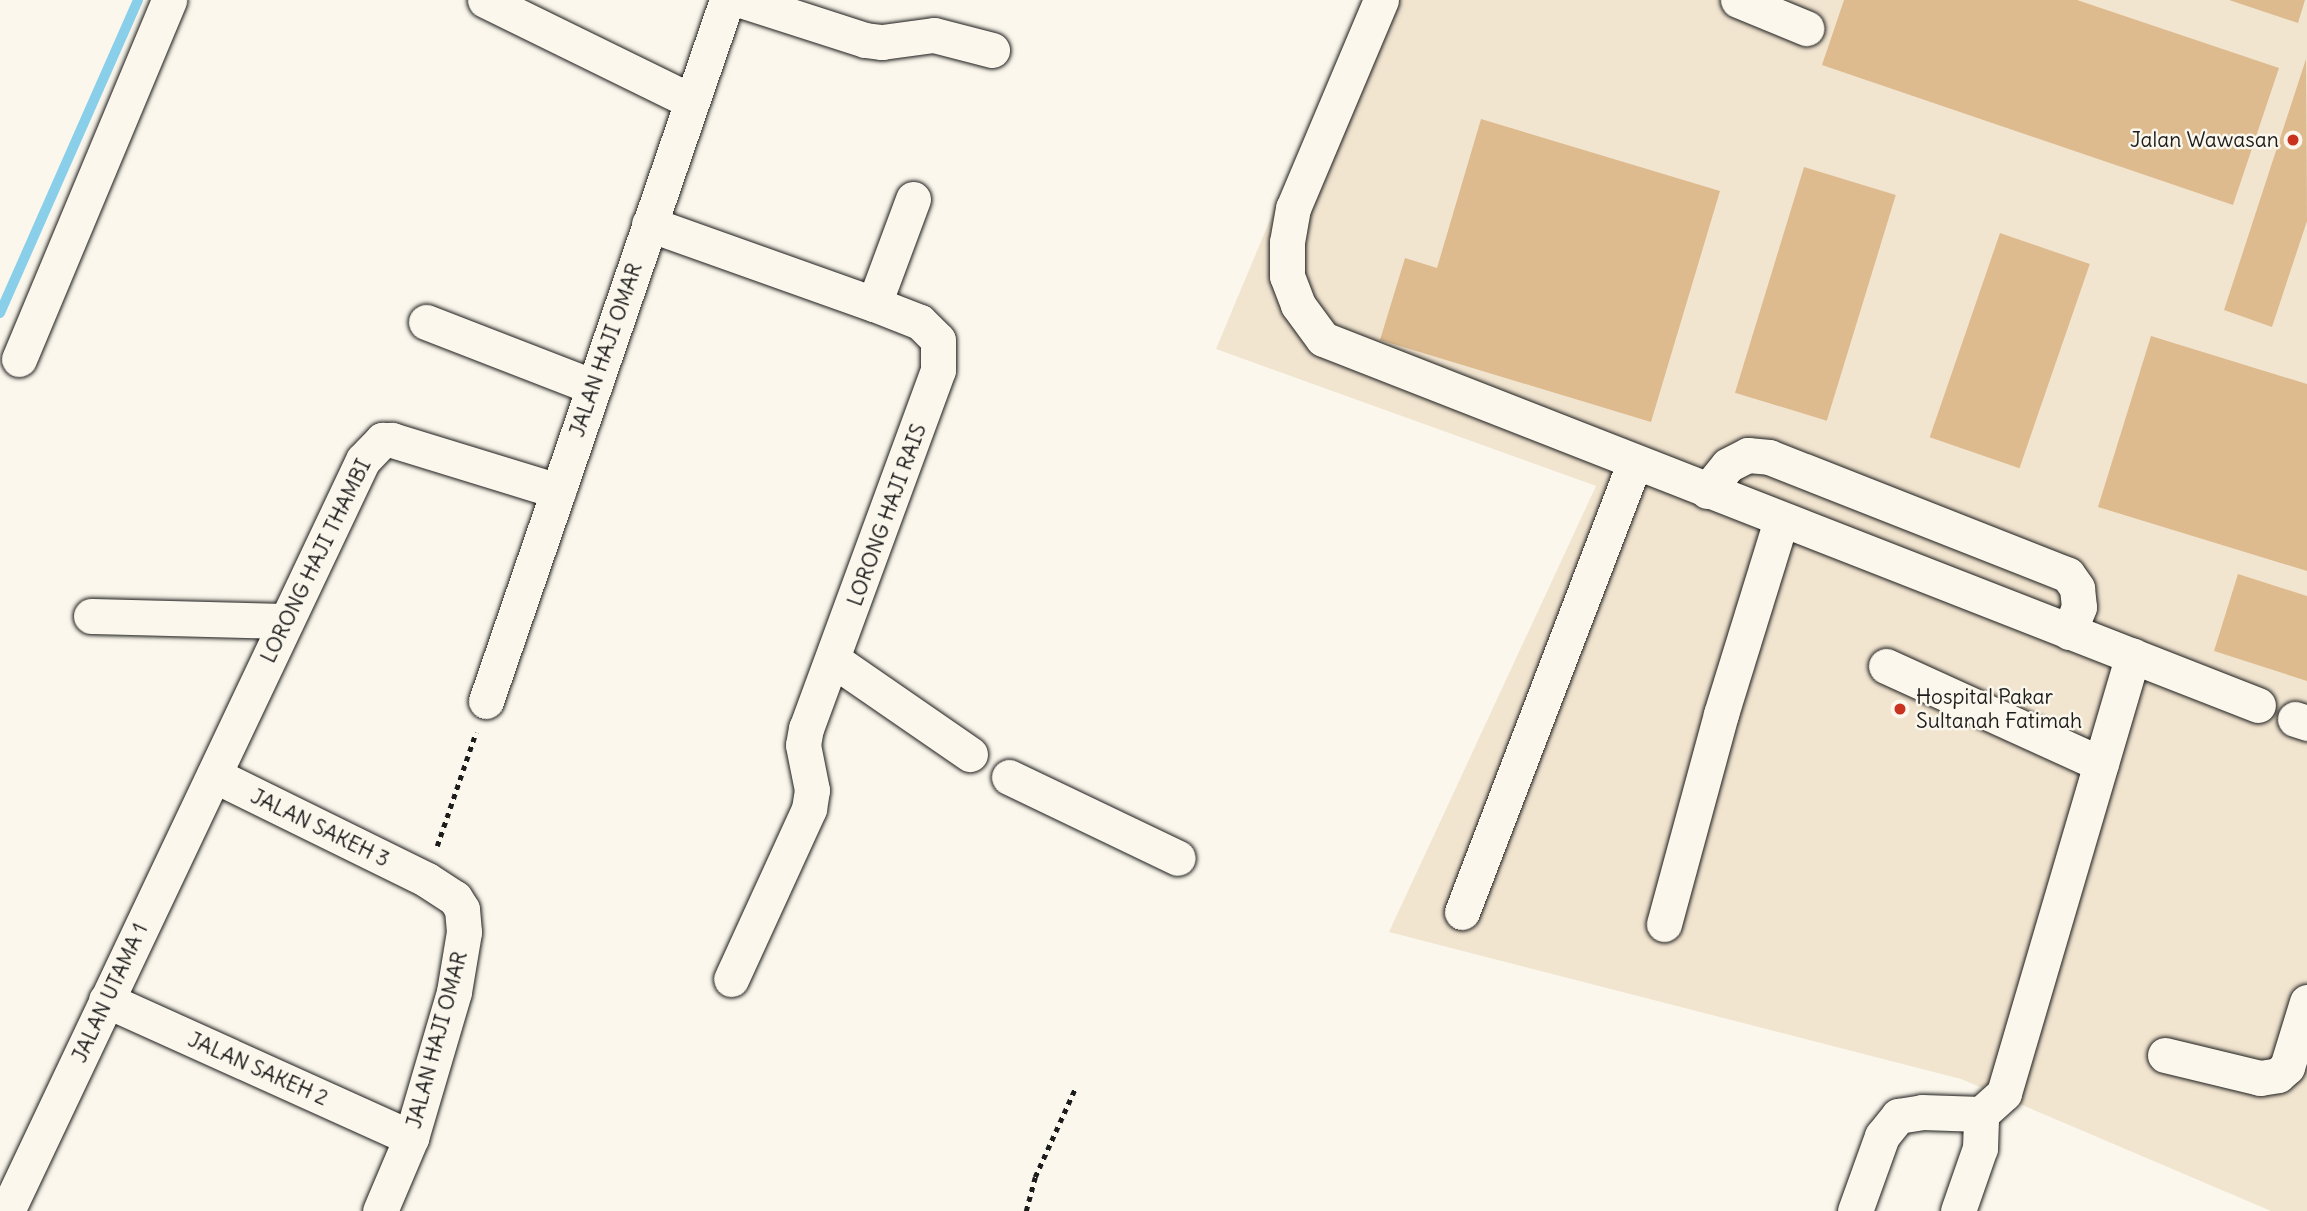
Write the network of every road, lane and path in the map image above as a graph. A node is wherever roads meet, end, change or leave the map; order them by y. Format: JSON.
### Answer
{"nodes":[{"id":1,"x":169,"y":0,"type":"edge"},
{"id":2,"x":485,"y":0,"type":"edge"},
{"id":3,"x":727,"y":0,"type":"edge"},
{"id":4,"x":741,"y":0,"type":"edge"},
{"id":5,"x":1381,"y":0,"type":"edge"},
{"id":6,"x":1738,"y":0,"type":"edge"},
{"id":7,"x":1806,"y":28,"type":"dead end"},
{"id":8,"x":992,"y":50,"type":"dead end"},
{"id":9,"x":691,"y":101,"type":"junction"},
{"id":10,"x":912,"y":200,"type":"dead end"},
{"id":11,"x":649,"y":224,"type":"junction"},
{"id":12,"x":874,"y":304,"type":"junction"},
{"id":13,"x":426,"y":323,"type":"dead end"},
{"id":14,"x":19,"y":359,"type":"dead end"},
{"id":15,"x":594,"y":387,"type":"junction"},
{"id":16,"x":1634,"y":463,"type":"junction"},
{"id":17,"x":558,"y":491,"type":"junction"},
{"id":18,"x":1707,"y":491,"type":"junction"},
{"id":19,"x":1781,"y":520,"type":"junction"},
{"id":20,"x":91,"y":616,"type":"dead end"},
{"id":21,"x":286,"y":621,"type":"junction"},
{"id":22,"x":2069,"y":632,"type":"junction"},
{"id":23,"x":2133,"y":656,"type":"junction"},
{"id":24,"x":835,"y":661,"type":"junction"},
{"id":25,"x":1886,"y":666,"type":"dead end"},
{"id":26,"x":486,"y":701,"type":"joint"},
{"id":27,"x":2258,"y":705,"type":"dead end"},
{"id":28,"x":970,"y":754,"type":"dead end"},
{"id":29,"x":2101,"y":764,"type":"junction"},
{"id":30,"x":214,"y":775,"type":"junction"},
{"id":31,"x":1009,"y":776,"type":"dead end"},
{"id":32,"x":1178,"y":858,"type":"dead end"},
{"id":33,"x":427,"y":880,"type":"junction"},
{"id":34,"x":1462,"y":912,"type":"dead end"},
{"id":35,"x":1664,"y":924,"type":"dead end"},
{"id":36,"x":731,"y":979,"type":"dead end"},
{"id":37,"x":106,"y":1000,"type":"junction"},
{"id":38,"x":2307,"y":1002,"type":"edge"},
{"id":39,"x":2165,"y":1055,"type":"dead end"},
{"id":40,"x":1075,"y":1089,"type":"dead end"},
{"id":41,"x":1993,"y":1104,"type":"junction"},
{"id":42,"x":411,"y":1138,"type":"junction"},
{"id":43,"x":7,"y":1211,"type":"edge"},
{"id":44,"x":380,"y":1211,"type":"edge"},
{"id":45,"x":1026,"y":1211,"type":"edge"},
{"id":46,"x":1855,"y":1211,"type":"edge"},
{"id":47,"x":1958,"y":1211,"type":"edge"}],
"edges":[{"from":1,"to":14,"type":"street"},
{"from":2,"to":9,"type":"street"},
{"from":3,"to":9,"type":"street","name":"JALAN HAJI OMAR"},
{"from":4,"to":8,"type":"street"},
{"from":5,"to":16,"type":"street"},
{"from":6,"to":7,"type":"street"},
{"from":9,"to":11,"type":"street","name":"JALAN HAJI OMAR"},
{"from":10,"to":12,"type":"street"},
{"from":11,"to":12,"type":"street","name":"LORONG HAJI RAIS"},
{"from":11,"to":15,"type":"street","name":"JALAN HAJI OMAR"},
{"from":12,"to":24,"type":"street","name":"LORONG HAJI RAIS"},
{"from":13,"to":15,"type":"street"},
{"from":15,"to":17,"type":"street","name":"JALAN HAJI OMAR"},
{"from":16,"to":18,"type":"street"},
{"from":16,"to":34,"type":"street"},
{"from":17,"to":21,"type":"street","name":"LORONG HAJI THAMBI"},
{"from":17,"to":26,"type":"street","name":"JALAN HAJI OMAR"},
{"from":18,"to":19,"type":"street"},
{"from":18,"to":22,"type":"street"},
{"from":19,"to":22,"type":"street"},
{"from":19,"to":35,"type":"street"},
{"from":20,"to":21,"type":"street"},
{"from":21,"to":30,"type":"street","name":"LORONG HAJI THAMBI"},
{"from":22,"to":23,"type":"street"},
{"from":23,"to":27,"type":"street"},
{"from":23,"to":29,"type":"street"},
{"from":24,"to":28,"type":"street"},
{"from":24,"to":36,"type":"street","name":"LORONG HAJI RAIS"},
{"from":25,"to":29,"type":"street"},
{"from":26,"to":33,"type":"path"},
{"from":29,"to":41,"type":"street"},
{"from":30,"to":33,"type":"street","name":"JALAN SAKEH 3"},
{"from":30,"to":37,"type":"street","name":"JALAN UTAMA 1"},
{"from":31,"to":32,"type":"street"},
{"from":33,"to":42,"type":"street","name":"JALAN HAJI OMAR"},
{"from":37,"to":42,"type":"street","name":"JALAN SAKEH 2"},
{"from":37,"to":43,"type":"street","name":"JALAN UTAMA 1"},
{"from":38,"to":39,"type":"street"},
{"from":40,"to":45,"type":"path"},
{"from":41,"to":46,"type":"street"},
{"from":41,"to":47,"type":"street"},
{"from":42,"to":44,"type":"street","name":"JALAN HAJI OMAR"}]}
